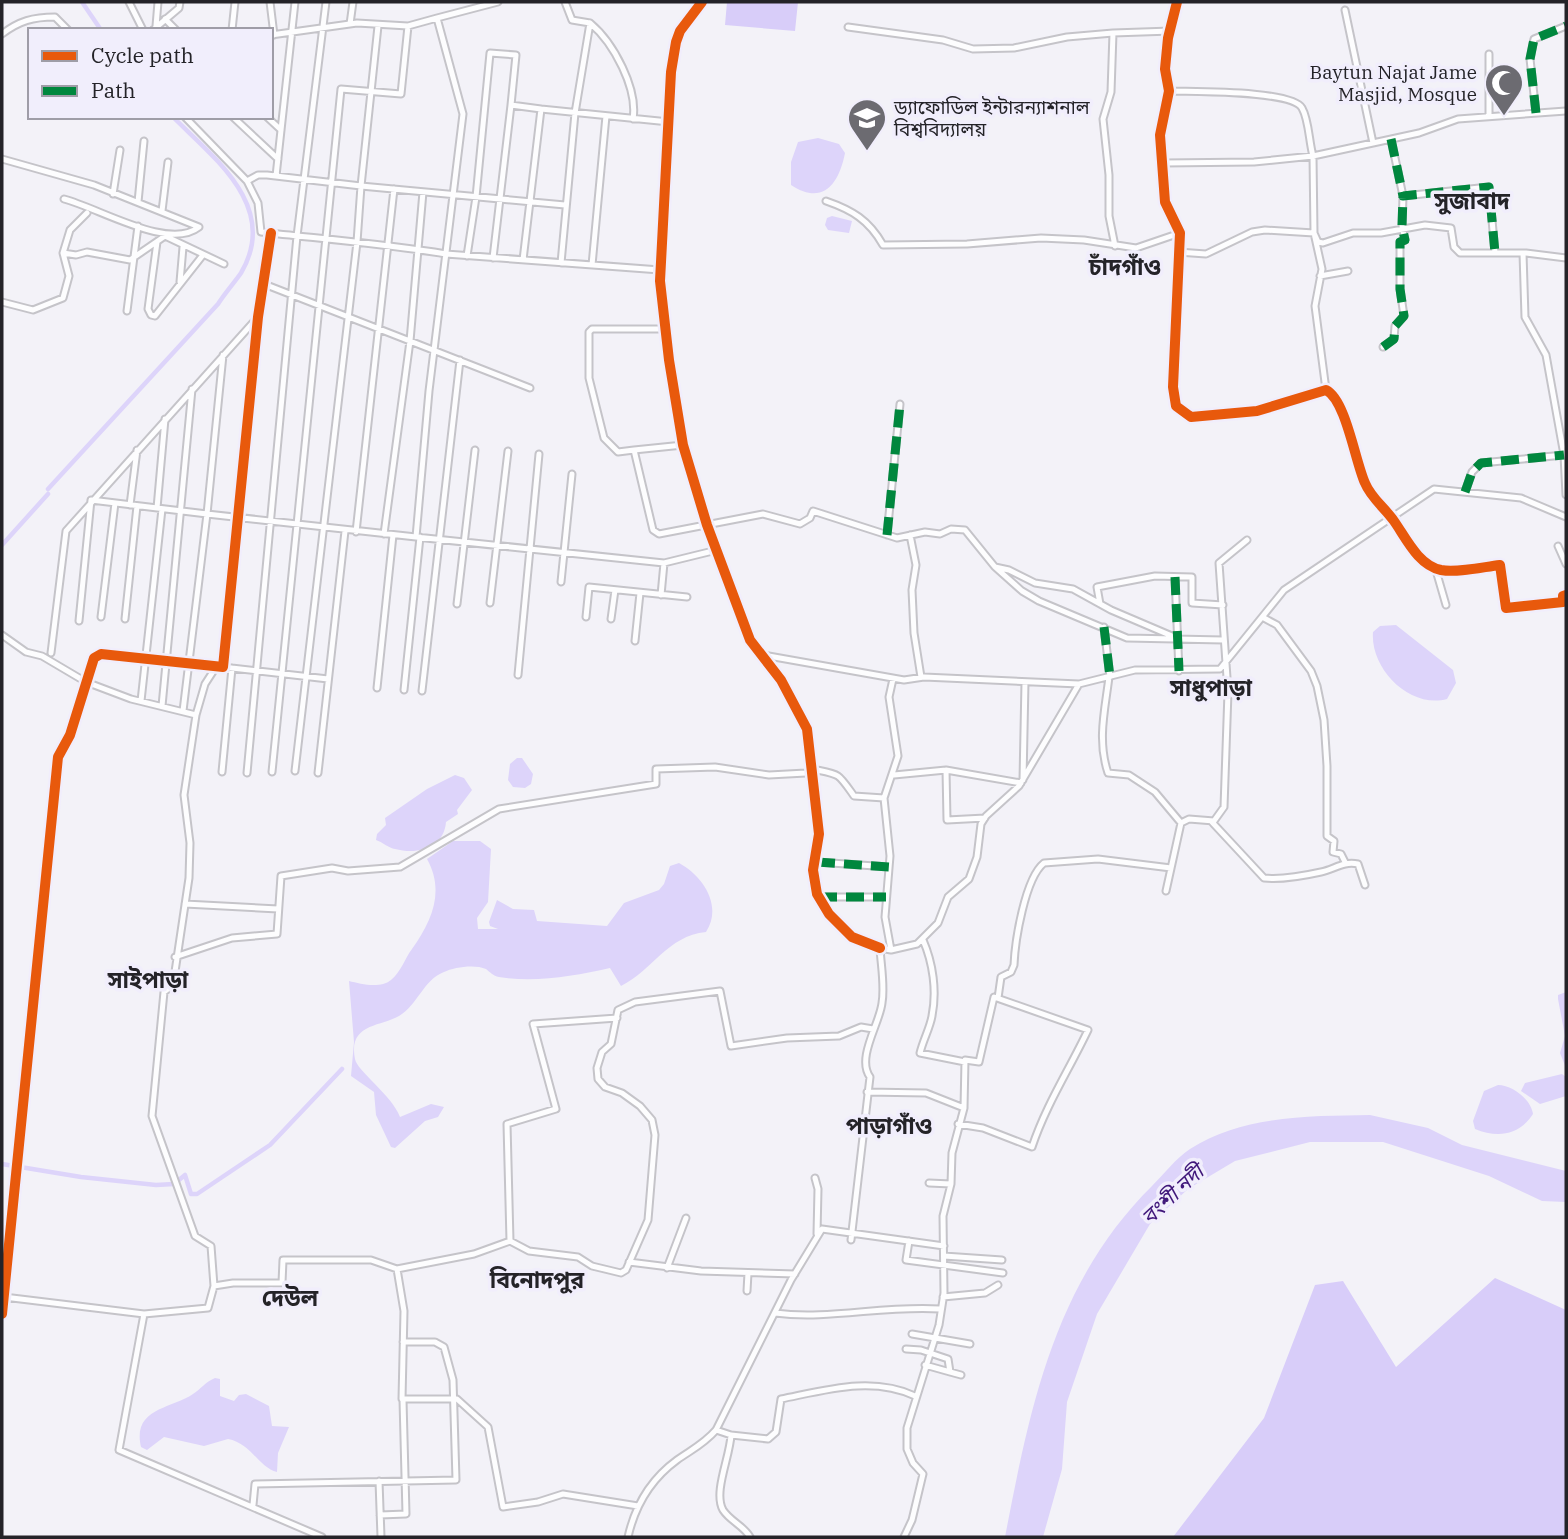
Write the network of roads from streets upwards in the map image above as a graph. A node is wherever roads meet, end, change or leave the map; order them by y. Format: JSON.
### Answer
{"nodes":[{"id":1,"x":129,"y":2,"type":"edge"},
{"id":2,"x":134,"y":2,"type":"edge"},
{"id":3,"x":158,"y":2,"type":"edge"},
{"id":4,"x":180,"y":2,"type":"edge"},
{"id":5,"x":234,"y":2,"type":"edge"},
{"id":6,"x":270,"y":2,"type":"edge"},
{"id":7,"x":295,"y":2,"type":"edge"},
{"id":8,"x":326,"y":2,"type":"edge"},
{"id":9,"x":352,"y":2,"type":"edge"},
{"id":10,"x":498,"y":2,"type":"edge"},
{"id":11,"x":565,"y":2,"type":"edge"},
{"id":12,"x":702,"y":2,"type":"edge"},
{"id":13,"x":1177,"y":2,"type":"edge"},
{"id":14,"x":490,"y":3,"type":"edge"},
{"id":15,"x":1345,"y":10,"type":"dead end"},
{"id":16,"x":133,"y":11,"type":"junction"},
{"id":17,"x":437,"y":18,"type":"junction"},
{"id":18,"x":165,"y":19,"type":"junction"},
{"id":19,"x":590,"y":23,"type":"junction"},
{"id":20,"x":350,"y":24,"type":"junction"},
{"id":21,"x":378,"y":26,"type":"junction"},
{"id":22,"x":408,"y":26,"type":"junction"},
{"id":23,"x":1566,"y":26,"type":"edge"},
{"id":24,"x":848,"y":27,"type":"dead end"},
{"id":25,"x":66,"y":28,"type":"edge"},
{"id":26,"x":142,"y":28,"type":"edge"},
{"id":27,"x":154,"y":28,"type":"edge"},
{"id":28,"x":174,"y":28,"type":"edge"},
{"id":29,"x":232,"y":28,"type":"edge"},
{"id":30,"x":272,"y":28,"type":"edge"},
{"id":31,"x":323,"y":28,"type":"junction"},
{"id":32,"x":1171,"y":31,"type":"junction"},
{"id":33,"x":292,"y":33,"type":"junction"},
{"id":34,"x":1113,"y":33,"type":"junction"},
{"id":35,"x":2,"y":34,"type":"edge"},
{"id":36,"x":273,"y":35,"type":"edge"},
{"id":37,"x":1489,"y":54,"type":"dead end"},
{"id":38,"x":371,"y":91,"type":"junction"},
{"id":39,"x":1169,"y":91,"type":"junction"},
{"id":40,"x":511,"y":105,"type":"junction"},
{"id":41,"x":541,"y":108,"type":"junction"},
{"id":42,"x":1566,"y":111,"type":"edge"},
{"id":43,"x":575,"y":113,"type":"junction"},
{"id":44,"x":1536,"y":113,"type":"junction"},
{"id":45,"x":1489,"y":115,"type":"junction"},
{"id":46,"x":606,"y":116,"type":"junction"},
{"id":47,"x":186,"y":119,"type":"edge"},
{"id":48,"x":235,"y":119,"type":"edge"},
{"id":49,"x":269,"y":119,"type":"edge"},
{"id":50,"x":633,"y":119,"type":"junction"},
{"id":51,"x":669,"y":122,"type":"junction"},
{"id":52,"x":281,"y":130,"type":"junction"},
{"id":53,"x":1391,"y":139,"type":"junction"},
{"id":54,"x":144,"y":141,"type":"dead end"},
{"id":55,"x":1373,"y":143,"type":"junction"},
{"id":56,"x":120,"y":150,"type":"dead end"},
{"id":57,"x":1313,"y":156,"type":"junction"},
{"id":58,"x":2,"y":159,"type":"edge"},
{"id":59,"x":278,"y":159,"type":"junction"},
{"id":60,"x":168,"y":162,"type":"dead end"},
{"id":61,"x":1164,"y":163,"type":"junction"},
{"id":62,"x":276,"y":176,"type":"junction"},
{"id":63,"x":304,"y":179,"type":"junction"},
{"id":64,"x":247,"y":181,"type":"junction"},
{"id":65,"x":330,"y":182,"type":"junction"},
{"id":66,"x":360,"y":186,"type":"junction"},
{"id":67,"x":394,"y":189,"type":"junction"},
{"id":68,"x":423,"y":192,"type":"junction"},
{"id":69,"x":113,"y":194,"type":"junction"},
{"id":70,"x":453,"y":195,"type":"junction"},
{"id":71,"x":1403,"y":196,"type":"junction"},
{"id":72,"x":476,"y":197,"type":"junction"},
{"id":73,"x":64,"y":199,"type":"dead end"},
{"id":74,"x":502,"y":200,"type":"junction"},
{"id":75,"x":826,"y":201,"type":"dead end"},
{"id":76,"x":138,"y":202,"type":"junction"},
{"id":77,"x":531,"y":202,"type":"junction"},
{"id":78,"x":565,"y":205,"type":"junction"},
{"id":79,"x":162,"y":211,"type":"junction"},
{"id":80,"x":87,"y":213,"type":"dead end"},
{"id":81,"x":138,"y":226,"type":"junction"},
{"id":82,"x":1404,"y":229,"type":"junction"},
{"id":83,"x":271,"y":233,"type":"junction"},
{"id":84,"x":1180,"y":233,"type":"junction"},
{"id":85,"x":1314,"y":233,"type":"junction"},
{"id":86,"x":165,"y":236,"type":"junction"},
{"id":87,"x":297,"y":236,"type":"junction"},
{"id":88,"x":328,"y":239,"type":"junction"},
{"id":89,"x":157,"y":242,"type":"junction"},
{"id":90,"x":357,"y":242,"type":"junction"},
{"id":91,"x":388,"y":246,"type":"junction"},
{"id":92,"x":1115,"y":246,"type":"junction"},
{"id":93,"x":183,"y":247,"type":"junction"},
{"id":94,"x":416,"y":249,"type":"junction"},
{"id":95,"x":1178,"y":252,"type":"junction"},
{"id":96,"x":64,"y":253,"type":"junction"},
{"id":97,"x":1495,"y":253,"type":"junction"},
{"id":98,"x":1523,"y":253,"type":"junction"},
{"id":99,"x":446,"y":254,"type":"junction"},
{"id":100,"x":203,"y":255,"type":"junction"},
{"id":101,"x":467,"y":256,"type":"junction"},
{"id":102,"x":133,"y":258,"type":"junction"},
{"id":103,"x":493,"y":258,"type":"junction"},
{"id":104,"x":1566,"y":258,"type":"edge"},
{"id":105,"x":523,"y":260,"type":"junction"},
{"id":106,"x":561,"y":263,"type":"junction"},
{"id":107,"x":224,"y":264,"type":"dead end"},
{"id":108,"x":592,"y":265,"type":"junction"},
{"id":109,"x":660,"y":270,"type":"junction"},
{"id":110,"x":1348,"y":271,"type":"dead end"},
{"id":111,"x":1320,"y":276,"type":"junction"},
{"id":112,"x":180,"y":283,"type":"junction"},
{"id":113,"x":264,"y":284,"type":"junction"},
{"id":114,"x":292,"y":295,"type":"junction"},
{"id":115,"x":2,"y":302,"type":"edge"},
{"id":116,"x":321,"y":305,"type":"junction"},
{"id":117,"x":127,"y":311,"type":"dead end"},
{"id":118,"x":349,"y":316,"type":"junction"},
{"id":119,"x":258,"y":317,"type":"junction"},
{"id":120,"x":379,"y":328,"type":"junction"},
{"id":121,"x":667,"y":330,"type":"junction"},
{"id":122,"x":410,"y":341,"type":"junction"},
{"id":123,"x":1382,"y":347,"type":"dead end"},
{"id":124,"x":434,"y":350,"type":"junction"},
{"id":125,"x":223,"y":355,"type":"junction"},
{"id":126,"x":460,"y":360,"type":"junction"},
{"id":127,"x":530,"y":388,"type":"dead end"},
{"id":128,"x":192,"y":389,"type":"junction"},
{"id":129,"x":1326,"y":390,"type":"junction"},
{"id":130,"x":900,"y":404,"type":"dead end"},
{"id":131,"x":165,"y":419,"type":"junction"},
{"id":132,"x":683,"y":445,"type":"junction"},
{"id":133,"x":137,"y":450,"type":"junction"},
{"id":134,"x":475,"y":450,"type":"dead end"},
{"id":135,"x":634,"y":450,"type":"junction"},
{"id":136,"x":508,"y":451,"type":"dead end"},
{"id":137,"x":540,"y":454,"type":"dead end"},
{"id":138,"x":1564,"y":455,"type":"junction"},
{"id":139,"x":572,"y":474,"type":"dead end"},
{"id":140,"x":1465,"y":492,"type":"junction"},
{"id":141,"x":1566,"y":495,"type":"edge"},
{"id":142,"x":91,"y":500,"type":"junction"},
{"id":143,"x":115,"y":503,"type":"junction"},
{"id":144,"x":133,"y":505,"type":"junction"},
{"id":145,"x":159,"y":509,"type":"junction"},
{"id":146,"x":182,"y":511,"type":"junction"},
{"id":147,"x":207,"y":514,"type":"junction"},
{"id":148,"x":1391,"y":517,"type":"junction"},
{"id":149,"x":1566,"y":517,"type":"edge"},
{"id":150,"x":240,"y":518,"type":"junction"},
{"id":151,"x":273,"y":522,"type":"junction"},
{"id":152,"x":299,"y":525,"type":"junction"},
{"id":153,"x":707,"y":525,"type":"junction"},
{"id":154,"x":325,"y":528,"type":"junction"},
{"id":155,"x":345,"y":531,"type":"junction"},
{"id":156,"x":356,"y":532,"type":"junction"},
{"id":157,"x":384,"y":534,"type":"junction"},
{"id":158,"x":393,"y":535,"type":"junction"},
{"id":159,"x":887,"y":535,"type":"junction"},
{"id":160,"x":910,"y":535,"type":"junction"},
{"id":161,"x":418,"y":537,"type":"junction"},
{"id":162,"x":441,"y":540,"type":"junction"},
{"id":163,"x":1247,"y":540,"type":"dead end"},
{"id":164,"x":465,"y":542,"type":"junction"},
{"id":165,"x":497,"y":546,"type":"junction"},
{"id":166,"x":1558,"y":546,"type":"dead end"},
{"id":167,"x":530,"y":549,"type":"junction"},
{"id":168,"x":717,"y":550,"type":"junction"},
{"id":169,"x":565,"y":551,"type":"junction"},
{"id":170,"x":664,"y":564,"type":"junction"},
{"id":171,"x":1566,"y":564,"type":"edge"},
{"id":172,"x":995,"y":567,"type":"junction"},
{"id":173,"x":1435,"y":567,"type":"junction"},
{"id":174,"x":1175,"y":577,"type":"junction"},
{"id":175,"x":561,"y":582,"type":"dead end"},
{"id":176,"x":615,"y":590,"type":"junction"},
{"id":177,"x":640,"y":593,"type":"junction"},
{"id":178,"x":661,"y":595,"type":"junction"},
{"id":179,"x":1566,"y":595,"type":"edge"},
{"id":180,"x":687,"y":597,"type":"dead end"},
{"id":181,"x":490,"y":603,"type":"dead end"},
{"id":182,"x":457,"y":604,"type":"dead end"},
{"id":183,"x":1100,"y":604,"type":"junction"},
{"id":184,"x":1223,"y":605,"type":"junction"},
{"id":185,"x":1446,"y":605,"type":"dead end"},
{"id":186,"x":586,"y":617,"type":"dead end"},
{"id":187,"x":100,"y":618,"type":"dead end"},
{"id":188,"x":1264,"y":618,"type":"junction"},
{"id":189,"x":125,"y":619,"type":"dead end"},
{"id":190,"x":611,"y":619,"type":"dead end"},
{"id":191,"x":79,"y":621,"type":"dead end"},
{"id":192,"x":1104,"y":627,"type":"junction"},
{"id":193,"x":2,"y":635,"type":"edge"},
{"id":194,"x":1179,"y":639,"type":"junction"},
{"id":195,"x":1223,"y":640,"type":"junction"},
{"id":196,"x":635,"y":641,"type":"dead end"},
{"id":197,"x":51,"y":653,"type":"dead end"},
{"id":198,"x":762,"y":655,"type":"junction"},
{"id":199,"x":145,"y":659,"type":"junction"},
{"id":200,"x":167,"y":662,"type":"junction"},
{"id":201,"x":189,"y":664,"type":"junction"},
{"id":202,"x":216,"y":667,"type":"junction"},
{"id":203,"x":223,"y":667,"type":"junction"},
{"id":204,"x":232,"y":668,"type":"junction"},
{"id":205,"x":1224,"y":668,"type":"junction"},
{"id":206,"x":256,"y":671,"type":"junction"},
{"id":207,"x":1179,"y":671,"type":"junction"},
{"id":208,"x":283,"y":674,"type":"junction"},
{"id":209,"x":518,"y":675,"type":"dead end"},
{"id":210,"x":306,"y":676,"type":"junction"},
{"id":211,"x":921,"y":677,"type":"junction"},
{"id":212,"x":1109,"y":677,"type":"junction"},
{"id":213,"x":328,"y":679,"type":"junction"},
{"id":214,"x":893,"y":679,"type":"junction"},
{"id":215,"x":86,"y":681,"type":"junction"},
{"id":216,"x":1025,"y":682,"type":"junction"},
{"id":217,"x":1079,"y":684,"type":"junction"},
{"id":218,"x":377,"y":688,"type":"dead end"},
{"id":219,"x":404,"y":690,"type":"dead end"},
{"id":220,"x":422,"y":691,"type":"dead end"},
{"id":221,"x":141,"y":701,"type":"junction"},
{"id":222,"x":162,"y":706,"type":"junction"},
{"id":223,"x":183,"y":711,"type":"junction"},
{"id":224,"x":196,"y":715,"type":"junction"},
{"id":225,"x":946,"y":770,"type":"junction"},
{"id":226,"x":295,"y":771,"type":"dead end"},
{"id":227,"x":809,"y":771,"type":"junction"},
{"id":228,"x":222,"y":772,"type":"dead end"},
{"id":229,"x":247,"y":772,"type":"dead end"},
{"id":230,"x":272,"y":772,"type":"dead end"},
{"id":231,"x":318,"y":773,"type":"dead end"},
{"id":232,"x":894,"y":775,"type":"junction"},
{"id":233,"x":1022,"y":781,"type":"junction"},
{"id":234,"x":884,"y":798,"type":"junction"},
{"id":235,"x":985,"y":818,"type":"junction"},
{"id":236,"x":1211,"y":821,"type":"junction"},
{"id":237,"x":1181,"y":823,"type":"junction"},
{"id":238,"x":817,"y":862,"type":"junction"},
{"id":239,"x":1345,"y":862,"type":"junction"},
{"id":240,"x":889,"y":867,"type":"junction"},
{"id":241,"x":1171,"y":868,"type":"junction"},
{"id":242,"x":1365,"y":885,"type":"dead end"},
{"id":243,"x":1166,"y":891,"type":"dead end"},
{"id":244,"x":819,"y":897,"type":"junction"},
{"id":245,"x":886,"y":897,"type":"junction"},
{"id":246,"x":185,"y":904,"type":"junction"},
{"id":247,"x":278,"y":909,"type":"junction"},
{"id":248,"x":923,"y":940,"type":"junction"},
{"id":249,"x":880,"y":948,"type":"junction"},
{"id":250,"x":891,"y":950,"type":"junction"},
{"id":251,"x":176,"y":957,"type":"junction"},
{"id":252,"x":998,"y":998,"type":"junction"},
{"id":253,"x":617,"y":1018,"type":"junction"},
{"id":254,"x":873,"y":1029,"type":"junction"},
{"id":255,"x":965,"y":1062,"type":"junction"},
{"id":256,"x":867,"y":1092,"type":"junction"},
{"id":257,"x":964,"y":1108,"type":"junction"},
{"id":258,"x":958,"y":1124,"type":"junction"},
{"id":259,"x":815,"y":1178,"type":"dead end"},
{"id":260,"x":929,"y":1183,"type":"dead end"},
{"id":261,"x":951,"y":1184,"type":"junction"},
{"id":262,"x":686,"y":1218,"type":"dead end"},
{"id":263,"x":817,"y":1234,"type":"junction"},
{"id":264,"x":851,"y":1237,"type":"junction"},
{"id":265,"x":510,"y":1241,"type":"junction"},
{"id":266,"x":909,"y":1241,"type":"junction"},
{"id":267,"x":944,"y":1246,"type":"junction"},
{"id":268,"x":944,"y":1256,"type":"junction"},
{"id":269,"x":1002,"y":1260,"type":"dead end"},
{"id":270,"x":629,"y":1262,"type":"junction"},
{"id":271,"x":944,"y":1265,"type":"junction"},
{"id":272,"x":667,"y":1268,"type":"junction"},
{"id":273,"x":397,"y":1269,"type":"junction"},
{"id":274,"x":748,"y":1273,"type":"junction"},
{"id":275,"x":1003,"y":1273,"type":"dead end"},
{"id":276,"x":795,"y":1274,"type":"junction"},
{"id":277,"x":999,"y":1285,"type":"dead end"},
{"id":278,"x":214,"y":1286,"type":"junction"},
{"id":279,"x":747,"y":1291,"type":"dead end"},
{"id":280,"x":4,"y":1297,"type":"junction"},
{"id":281,"x":943,"y":1297,"type":"junction"},
{"id":282,"x":940,"y":1309,"type":"junction"},
{"id":283,"x":775,"y":1313,"type":"junction"},
{"id":284,"x":2,"y":1314,"type":"edge"},
{"id":285,"x":144,"y":1314,"type":"junction"},
{"id":286,"x":912,"y":1334,"type":"dead end"},
{"id":287,"x":934,"y":1338,"type":"junction"},
{"id":288,"x":403,"y":1342,"type":"junction"},
{"id":289,"x":970,"y":1343,"type":"dead end"},
{"id":290,"x":906,"y":1349,"type":"dead end"},
{"id":291,"x":928,"y":1353,"type":"junction"},
{"id":292,"x":925,"y":1365,"type":"junction"},
{"id":293,"x":950,"y":1372,"type":"junction"},
{"id":294,"x":961,"y":1375,"type":"dead end"},
{"id":295,"x":915,"y":1396,"type":"junction"},
{"id":296,"x":454,"y":1399,"type":"junction"},
{"id":297,"x":403,"y":1400,"type":"junction"},
{"id":298,"x":716,"y":1430,"type":"junction"},
{"id":299,"x":731,"y":1435,"type":"junction"},
{"id":300,"x":405,"y":1480,"type":"junction"},
{"id":301,"x":379,"y":1481,"type":"junction"},
{"id":302,"x":253,"y":1506,"type":"junction"},
{"id":303,"x":638,"y":1506,"type":"junction"},
{"id":304,"x":380,"y":1515,"type":"junction"},
{"id":305,"x":322,"y":1537,"type":"edge"},
{"id":306,"x":381,"y":1537,"type":"edge"},
{"id":307,"x":628,"y":1537,"type":"edge"},
{"id":308,"x":750,"y":1537,"type":"edge"},
{"id":309,"x":904,"y":1537,"type":"edge"}],
"edges":[{"from":1,"to":16,"type":"street"},
{"from":2,"to":16,"type":"street"},
{"from":3,"to":27,"type":"street"},
{"from":4,"to":18,"type":"street"},
{"from":5,"to":29,"type":"street"},
{"from":6,"to":30,"type":"street"},
{"from":7,"to":33,"type":"street"},
{"from":8,"to":31,"type":"street"},
{"from":9,"to":20,"type":"street"},
{"from":10,"to":14,"type":"street"},
{"from":11,"to":19,"type":"street"},
{"from":12,"to":51,"type":"street"},
{"from":13,"to":32,"type":"street"},
{"from":14,"to":17,"type":"street"},
{"from":15,"to":55,"type":"street"},
{"from":16,"to":26,"type":"street"},
{"from":17,"to":22,"type":"street"},
{"from":17,"to":70,"type":"street"},
{"from":18,"to":27,"type":"street"},
{"from":18,"to":28,"type":"street"},
{"from":19,"to":43,"type":"street"},
{"from":19,"to":50,"type":"street"},
{"from":20,"to":21,"type":"street"},
{"from":20,"to":31,"type":"street"},
{"from":21,"to":22,"type":"street"},
{"from":21,"to":38,"type":"street"},
{"from":22,"to":38,"type":"street"},
{"from":23,"to":44,"type":"street"},
{"from":24,"to":34,"type":"street"},
{"from":25,"to":35,"type":"street"},
{"from":31,"to":33,"type":"street"},
{"from":31,"to":63,"type":"street"},
{"from":32,"to":34,"type":"street"},
{"from":32,"to":39,"type":"street"},
{"from":33,"to":36,"type":"street"},
{"from":33,"to":52,"type":"street"},
{"from":34,"to":92,"type":"street"},
{"from":37,"to":45,"type":"street"},
{"from":38,"to":65,"type":"street"},
{"from":38,"to":66,"type":"street"},
{"from":39,"to":57,"type":"street"},
{"from":39,"to":61,"type":"street"},
{"from":40,"to":41,"type":"street"},
{"from":40,"to":72,"type":"street"},
{"from":40,"to":74,"type":"street"},
{"from":41,"to":43,"type":"street"},
{"from":41,"to":77,"type":"street"},
{"from":42,"to":44,"type":"street"},
{"from":43,"to":46,"type":"street"},
{"from":43,"to":78,"type":"street"},
{"from":44,"to":45,"type":"street"},
{"from":45,"to":53,"type":"street"},
{"from":46,"to":50,"type":"street"},
{"from":46,"to":108,"type":"street"},
{"from":47,"to":64,"type":"street"},
{"from":48,"to":59,"type":"street"},
{"from":49,"to":52,"type":"street"},
{"from":50,"to":51,"type":"street"},
{"from":51,"to":109,"type":"street"},
{"from":52,"to":59,"type":"street"},
{"from":53,"to":55,"type":"street"},
{"from":53,"to":71,"type":"street"},
{"from":54,"to":76,"type":"street"},
{"from":55,"to":57,"type":"street"},
{"from":56,"to":69,"type":"street"},
{"from":57,"to":61,"type":"street"},
{"from":57,"to":85,"type":"street"},
{"from":58,"to":69,"type":"street"},
{"from":59,"to":62,"type":"street"},
{"from":60,"to":79,"type":"street"},
{"from":61,"to":84,"type":"street"},
{"from":62,"to":63,"type":"street"},
{"from":62,"to":64,"type":"street"},
{"from":63,"to":65,"type":"street"},
{"from":63,"to":87,"type":"street"},
{"from":64,"to":83,"type":"street"},
{"from":65,"to":66,"type":"street"},
{"from":65,"to":88,"type":"street"},
{"from":66,"to":67,"type":"street"},
{"from":66,"to":90,"type":"street"},
{"from":67,"to":68,"type":"street"},
{"from":67,"to":91,"type":"street"},
{"from":68,"to":70,"type":"street"},
{"from":68,"to":94,"type":"street"},
{"from":69,"to":76,"type":"street"},
{"from":70,"to":72,"type":"street"},
{"from":70,"to":99,"type":"street"},
{"from":71,"to":82,"type":"street"},
{"from":71,"to":97,"type":"street"},
{"from":72,"to":74,"type":"street"},
{"from":72,"to":101,"type":"street"},
{"from":73,"to":81,"type":"street"},
{"from":74,"to":77,"type":"street"},
{"from":74,"to":103,"type":"street"},
{"from":75,"to":92,"type":"street"},
{"from":76,"to":79,"type":"street"},
{"from":77,"to":78,"type":"street"},
{"from":77,"to":105,"type":"street"},
{"from":78,"to":106,"type":"street"},
{"from":79,"to":86,"type":"street"},
{"from":80,"to":96,"type":"street"},
{"from":81,"to":86,"type":"street"},
{"from":81,"to":102,"type":"street"},
{"from":82,"to":85,"type":"street"},
{"from":82,"to":97,"type":"street"},
{"from":82,"to":123,"type":"street"},
{"from":83,"to":87,"type":"street"},
{"from":83,"to":113,"type":"street"},
{"from":84,"to":92,"type":"street"},
{"from":84,"to":95,"type":"street"},
{"from":85,"to":95,"type":"street"},
{"from":85,"to":111,"type":"street"},
{"from":86,"to":89,"type":"street"},
{"from":86,"to":93,"type":"street"},
{"from":87,"to":88,"type":"street"},
{"from":87,"to":114,"type":"street"},
{"from":88,"to":90,"type":"street"},
{"from":88,"to":116,"type":"street"},
{"from":89,"to":102,"type":"street"},
{"from":89,"to":112,"type":"street"},
{"from":90,"to":91,"type":"street"},
{"from":90,"to":118,"type":"street"},
{"from":91,"to":94,"type":"street"},
{"from":91,"to":120,"type":"street"},
{"from":93,"to":100,"type":"street"},
{"from":93,"to":112,"type":"street"},
{"from":94,"to":99,"type":"street"},
{"from":94,"to":122,"type":"street"},
{"from":95,"to":129,"type":"street"},
{"from":96,"to":102,"type":"street"},
{"from":96,"to":115,"type":"street"},
{"from":97,"to":98,"type":"street"},
{"from":98,"to":104,"type":"street"},
{"from":98,"to":138,"type":"street"},
{"from":99,"to":101,"type":"street"},
{"from":99,"to":124,"type":"street"},
{"from":100,"to":107,"type":"street"},
{"from":100,"to":112,"type":"street"},
{"from":101,"to":103,"type":"street"},
{"from":102,"to":117,"type":"street"},
{"from":103,"to":105,"type":"street"},
{"from":105,"to":106,"type":"street"},
{"from":106,"to":108,"type":"street"},
{"from":108,"to":109,"type":"street"},
{"from":109,"to":121,"type":"street"},
{"from":110,"to":111,"type":"street"},
{"from":111,"to":129,"type":"street"},
{"from":113,"to":114,"type":"street"},
{"from":113,"to":119,"type":"street"},
{"from":114,"to":116,"type":"street"},
{"from":114,"to":151,"type":"street"},
{"from":116,"to":118,"type":"street"},
{"from":116,"to":152,"type":"street"},
{"from":118,"to":120,"type":"street"},
{"from":118,"to":154,"type":"street"},
{"from":119,"to":125,"type":"street"},
{"from":119,"to":150,"type":"street"},
{"from":120,"to":122,"type":"street"},
{"from":120,"to":156,"type":"street"},
{"from":121,"to":132,"type":"street"},
{"from":121,"to":135,"type":"street"},
{"from":122,"to":124,"type":"street"},
{"from":122,"to":157,"type":"street"},
{"from":124,"to":126,"type":"street"},
{"from":124,"to":161,"type":"street"},
{"from":125,"to":128,"type":"street"},
{"from":125,"to":147,"type":"street"},
{"from":126,"to":127,"type":"street"},
{"from":126,"to":162,"type":"street"},
{"from":128,"to":131,"type":"street"},
{"from":128,"to":146,"type":"street"},
{"from":129,"to":148,"type":"street"},
{"from":130,"to":159,"type":"street"},
{"from":131,"to":133,"type":"street"},
{"from":131,"to":145,"type":"street"},
{"from":132,"to":135,"type":"street"},
{"from":132,"to":153,"type":"street"},
{"from":133,"to":142,"type":"street"},
{"from":133,"to":144,"type":"street"},
{"from":134,"to":164,"type":"street"},
{"from":135,"to":153,"type":"street"},
{"from":136,"to":165,"type":"street"},
{"from":137,"to":167,"type":"street"},
{"from":138,"to":140,"type":"street"},
{"from":138,"to":141,"type":"street"},
{"from":139,"to":169,"type":"street"},
{"from":140,"to":148,"type":"street"},
{"from":140,"to":149,"type":"street"},
{"from":142,"to":143,"type":"street"},
{"from":142,"to":191,"type":"street"},
{"from":142,"to":197,"type":"street"},
{"from":143,"to":144,"type":"street"},
{"from":143,"to":187,"type":"street"},
{"from":144,"to":145,"type":"street"},
{"from":144,"to":189,"type":"street"},
{"from":145,"to":146,"type":"street"},
{"from":145,"to":199,"type":"street"},
{"from":146,"to":147,"type":"street"},
{"from":146,"to":200,"type":"street"},
{"from":147,"to":150,"type":"street"},
{"from":147,"to":201,"type":"street"},
{"from":148,"to":173,"type":"street"},
{"from":148,"to":188,"type":"street"},
{"from":150,"to":151,"type":"street"},
{"from":150,"to":203,"type":"street"},
{"from":151,"to":152,"type":"street"},
{"from":151,"to":206,"type":"street"},
{"from":152,"to":154,"type":"street"},
{"from":152,"to":208,"type":"street"},
{"from":153,"to":159,"type":"street"},
{"from":153,"to":168,"type":"street"},
{"from":154,"to":155,"type":"street"},
{"from":154,"to":210,"type":"street"},
{"from":155,"to":156,"type":"street"},
{"from":155,"to":213,"type":"street"},
{"from":156,"to":157,"type":"street"},
{"from":157,"to":158,"type":"street"},
{"from":158,"to":161,"type":"street"},
{"from":158,"to":218,"type":"street"},
{"from":159,"to":160,"type":"street"},
{"from":160,"to":172,"type":"street"},
{"from":160,"to":211,"type":"street"},
{"from":161,"to":162,"type":"street"},
{"from":161,"to":219,"type":"street"},
{"from":162,"to":164,"type":"street"},
{"from":162,"to":220,"type":"street"},
{"from":163,"to":184,"type":"street"},
{"from":164,"to":165,"type":"street"},
{"from":164,"to":182,"type":"street"},
{"from":165,"to":167,"type":"street"},
{"from":165,"to":181,"type":"street"},
{"from":166,"to":171,"type":"street"},
{"from":167,"to":169,"type":"street"},
{"from":167,"to":209,"type":"street"},
{"from":168,"to":170,"type":"street"},
{"from":168,"to":198,"type":"street"},
{"from":169,"to":170,"type":"street"},
{"from":169,"to":175,"type":"street"},
{"from":170,"to":178,"type":"street"},
{"from":172,"to":183,"type":"street"},
{"from":172,"to":192,"type":"street"},
{"from":173,"to":179,"type":"street"},
{"from":173,"to":185,"type":"street"},
{"from":174,"to":183,"type":"street"},
{"from":174,"to":184,"type":"street"},
{"from":174,"to":194,"type":"street"},
{"from":176,"to":177,"type":"street"},
{"from":176,"to":186,"type":"street"},
{"from":176,"to":190,"type":"street"},
{"from":177,"to":178,"type":"street"},
{"from":177,"to":196,"type":"street"},
{"from":178,"to":180,"type":"street"},
{"from":183,"to":194,"type":"street"},
{"from":184,"to":195,"type":"street"},
{"from":188,"to":205,"type":"street"},
{"from":188,"to":239,"type":"street"},
{"from":192,"to":194,"type":"street"},
{"from":192,"to":212,"type":"street"},
{"from":193,"to":215,"type":"street"},
{"from":194,"to":195,"type":"street"},
{"from":194,"to":207,"type":"street"},
{"from":195,"to":205,"type":"street"},
{"from":198,"to":214,"type":"street"},
{"from":198,"to":227,"type":"street"},
{"from":199,"to":200,"type":"street"},
{"from":199,"to":215,"type":"street"},
{"from":199,"to":221,"type":"street"},
{"from":200,"to":201,"type":"street"},
{"from":200,"to":222,"type":"street"},
{"from":201,"to":202,"type":"street"},
{"from":201,"to":223,"type":"street"},
{"from":202,"to":203,"type":"street"},
{"from":202,"to":224,"type":"street"},
{"from":203,"to":204,"type":"street"},
{"from":204,"to":206,"type":"street"},
{"from":204,"to":228,"type":"street"},
{"from":205,"to":207,"type":"street"},
{"from":205,"to":236,"type":"street"},
{"from":206,"to":208,"type":"street"},
{"from":206,"to":229,"type":"street"},
{"from":207,"to":212,"type":"street"},
{"from":208,"to":210,"type":"street"},
{"from":208,"to":230,"type":"street"},
{"from":210,"to":213,"type":"street"},
{"from":210,"to":226,"type":"street"},
{"from":211,"to":214,"type":"street"},
{"from":211,"to":216,"type":"street"},
{"from":212,"to":217,"type":"street"},
{"from":212,"to":237,"type":"street"},
{"from":213,"to":231,"type":"street"},
{"from":214,"to":232,"type":"street"},
{"from":215,"to":221,"type":"street"},
{"from":215,"to":280,"type":"street"},
{"from":216,"to":217,"type":"street"},
{"from":216,"to":233,"type":"street"},
{"from":217,"to":233,"type":"street"},
{"from":221,"to":222,"type":"street"},
{"from":222,"to":223,"type":"street"},
{"from":223,"to":224,"type":"street"},
{"from":224,"to":246,"type":"street"},
{"from":225,"to":232,"type":"street"},
{"from":225,"to":233,"type":"street"},
{"from":225,"to":235,"type":"street"},
{"from":227,"to":234,"type":"street"},
{"from":227,"to":238,"type":"street"},
{"from":227,"to":247,"type":"street"},
{"from":232,"to":234,"type":"street"},
{"from":233,"to":235,"type":"street"},
{"from":234,"to":240,"type":"street"},
{"from":235,"to":248,"type":"street"},
{"from":236,"to":237,"type":"street"},
{"from":236,"to":239,"type":"street"},
{"from":237,"to":241,"type":"street"},
{"from":238,"to":240,"type":"street"},
{"from":238,"to":244,"type":"street"},
{"from":239,"to":242,"type":"street"},
{"from":240,"to":245,"type":"street"},
{"from":241,"to":243,"type":"street"},
{"from":241,"to":252,"type":"street"},
{"from":244,"to":245,"type":"street"},
{"from":244,"to":249,"type":"street"},
{"from":245,"to":250,"type":"street"},
{"from":246,"to":247,"type":"street"},
{"from":246,"to":251,"type":"street"},
{"from":247,"to":251,"type":"street"},
{"from":248,"to":250,"type":"street"},
{"from":248,"to":255,"type":"street"},
{"from":249,"to":250,"type":"street"},
{"from":249,"to":254,"type":"street"},
{"from":251,"to":278,"type":"street"},
{"from":252,"to":255,"type":"street"},
{"from":252,"to":258,"type":"street"},
{"from":253,"to":254,"type":"street"},
{"from":253,"to":265,"type":"street"},
{"from":253,"to":270,"type":"street"},
{"from":254,"to":256,"type":"street"},
{"from":255,"to":257,"type":"street"},
{"from":256,"to":257,"type":"street"},
{"from":256,"to":264,"type":"street"},
{"from":257,"to":258,"type":"street"},
{"from":258,"to":261,"type":"street"},
{"from":259,"to":263,"type":"street"},
{"from":260,"to":261,"type":"street"},
{"from":261,"to":267,"type":"street"},
{"from":262,"to":272,"type":"street"},
{"from":263,"to":264,"type":"street"},
{"from":263,"to":276,"type":"street"},
{"from":264,"to":266,"type":"street"},
{"from":265,"to":270,"type":"street"},
{"from":265,"to":273,"type":"street"},
{"from":266,"to":267,"type":"street"},
{"from":266,"to":271,"type":"street"},
{"from":267,"to":268,"type":"street"},
{"from":268,"to":269,"type":"street"},
{"from":268,"to":271,"type":"street"},
{"from":270,"to":272,"type":"street"},
{"from":271,"to":275,"type":"street"},
{"from":271,"to":281,"type":"street"},
{"from":272,"to":274,"type":"street"},
{"from":273,"to":278,"type":"street"},
{"from":273,"to":288,"type":"street"},
{"from":274,"to":276,"type":"street"},
{"from":274,"to":279,"type":"street"},
{"from":276,"to":283,"type":"street"},
{"from":277,"to":281,"type":"street"},
{"from":278,"to":285,"type":"street"},
{"from":280,"to":284,"type":"street"},
{"from":280,"to":285,"type":"street"},
{"from":281,"to":282,"type":"street"},
{"from":282,"to":283,"type":"street"},
{"from":282,"to":287,"type":"street"},
{"from":283,"to":298,"type":"street"},
{"from":285,"to":302,"type":"street"},
{"from":286,"to":287,"type":"street"},
{"from":287,"to":289,"type":"street"},
{"from":287,"to":291,"type":"street"},
{"from":288,"to":296,"type":"street"},
{"from":288,"to":297,"type":"street"},
{"from":290,"to":291,"type":"street"},
{"from":291,"to":292,"type":"street"},
{"from":291,"to":293,"type":"street"},
{"from":292,"to":293,"type":"street"},
{"from":292,"to":295,"type":"street"},
{"from":293,"to":294,"type":"street"},
{"from":295,"to":299,"type":"street"},
{"from":295,"to":309,"type":"street"},
{"from":296,"to":297,"type":"street"},
{"from":296,"to":300,"type":"street"},
{"from":296,"to":303,"type":"street"},
{"from":297,"to":300,"type":"street"},
{"from":298,"to":299,"type":"street"},
{"from":298,"to":303,"type":"street"},
{"from":299,"to":308,"type":"street"},
{"from":300,"to":301,"type":"street"},
{"from":300,"to":304,"type":"street"},
{"from":301,"to":302,"type":"street"},
{"from":301,"to":304,"type":"street"},
{"from":302,"to":305,"type":"street"},
{"from":303,"to":307,"type":"street"},
{"from":304,"to":306,"type":"street"}]}
